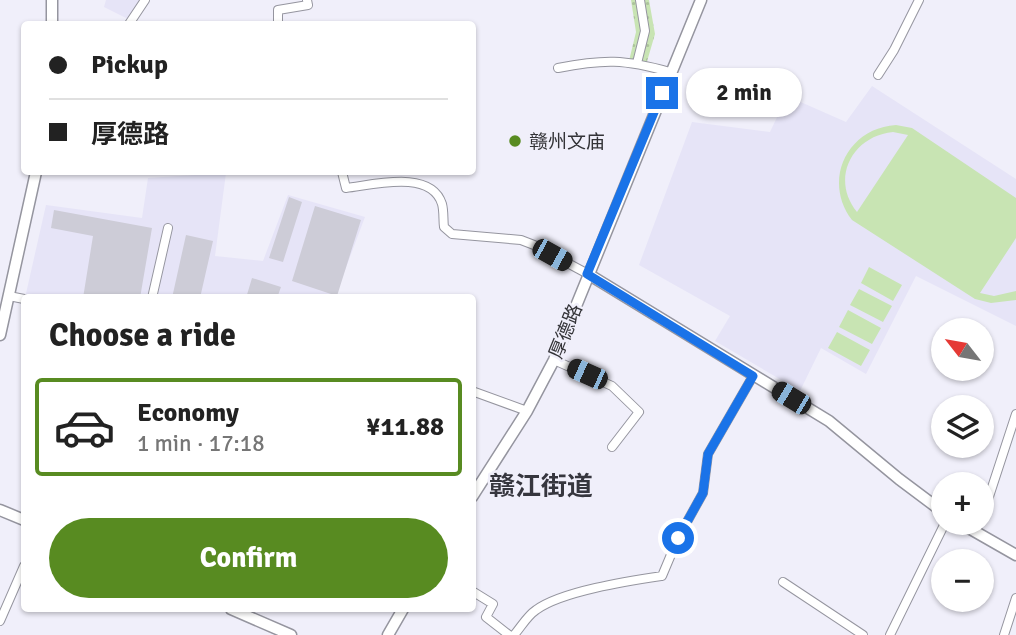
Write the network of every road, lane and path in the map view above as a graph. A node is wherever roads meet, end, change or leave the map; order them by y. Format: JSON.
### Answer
{"nodes":[{"id":1,"x":52,"y":0,"type":"edge"},
{"id":2,"x":145,"y":0,"type":"edge"},
{"id":3,"x":307,"y":0,"type":"edge"},
{"id":4,"x":640,"y":0,"type":"edge"},
{"id":5,"x":701,"y":0,"type":"edge"},
{"id":6,"x":919,"y":0,"type":"edge"},
{"id":7,"x":52,"y":21,"type":"edge"},
{"id":8,"x":131,"y":21,"type":"edge"},
{"id":9,"x":278,"y":21,"type":"edge"},
{"id":10,"x":637,"y":63,"type":"junction"},
{"id":11,"x":558,"y":68,"type":"dead end"},
{"id":12,"x":670,"y":72,"type":"junction"},
{"id":13,"x":878,"y":75,"type":"dead end"},
{"id":14,"x":35,"y":175,"type":"edge"},
{"id":15,"x":343,"y":175,"type":"edge"},
{"id":16,"x":167,"y":228,"type":"dead end"},
{"id":17,"x":587,"y":274,"type":"junction"},
{"id":18,"x":153,"y":294,"type":"edge"},
{"id":19,"x":9,"y":296,"type":"junction"},
{"id":20,"x":21,"y":298,"type":"edge"},
{"id":21,"x":0,"y":335,"type":"edge"},
{"id":22,"x":554,"y":360,"type":"junction"},
{"id":23,"x":753,"y":376,"type":"junction"},
{"id":24,"x":476,"y":392,"type":"edge"},
{"id":25,"x":527,"y":411,"type":"junction"},
{"id":26,"x":1016,"y":414,"type":"edge"},
{"id":27,"x":612,"y":447,"type":"dead end"},
{"id":28,"x":994,"y":481,"type":"edge"},
{"id":29,"x":476,"y":492,"type":"edge"},
{"id":30,"x":931,"y":503,"type":"edge"},
{"id":31,"x":0,"y":510,"type":"edge"},
{"id":32,"x":21,"y":519,"type":"edge"},
{"id":33,"x":939,"y":535,"type":"edge"},
{"id":34,"x":988,"y":535,"type":"edge"},
{"id":35,"x":1016,"y":555,"type":"edge"},
{"id":36,"x":21,"y":573,"type":"edge"},
{"id":37,"x":783,"y":582,"type":"dead end"},
{"id":38,"x":476,"y":594,"type":"edge"},
{"id":39,"x":1016,"y":598,"type":"edge"},
{"id":40,"x":238,"y":612,"type":"edge"},
{"id":41,"x":401,"y":612,"type":"edge"},
{"id":42,"x":0,"y":621,"type":"edge"},
{"id":43,"x":291,"y":635,"type":"edge"},
{"id":44,"x":388,"y":635,"type":"edge"},
{"id":45,"x":512,"y":635,"type":"edge"},
{"id":46,"x":863,"y":635,"type":"edge"},
{"id":47,"x":890,"y":635,"type":"edge"},
{"id":48,"x":1004,"y":635,"type":"edge"}],
"edges":[{"from":1,"to":7,"type":"street"},
{"from":2,"to":8,"type":"street"},
{"from":3,"to":9,"type":"street"},
{"from":4,"to":10,"type":"street"},
{"from":5,"to":12,"type":"street","name":"厚德路"},
{"from":6,"to":13,"type":"street"},
{"from":10,"to":11,"type":"street"},
{"from":10,"to":12,"type":"street"},
{"from":12,"to":17,"type":"street","name":"厚德路"},
{"from":14,"to":19,"type":"street"},
{"from":15,"to":17,"type":"street"},
{"from":16,"to":18,"type":"street"},
{"from":17,"to":22,"type":"street","name":"厚德路"},
{"from":17,"to":23,"type":"street"},
{"from":19,"to":20,"type":"street"},
{"from":19,"to":21,"type":"street"},
{"from":22,"to":25,"type":"street","name":"厚德路"},
{"from":22,"to":27,"type":"street"},
{"from":23,"to":30,"type":"street"},
{"from":23,"to":45,"type":"street"},
{"from":24,"to":25,"type":"street"},
{"from":25,"to":29,"type":"street","name":"厚德路"},
{"from":26,"to":28,"type":"street"},
{"from":31,"to":32,"type":"street"},
{"from":33,"to":47,"type":"street"},
{"from":34,"to":35,"type":"street"},
{"from":36,"to":42,"type":"street"},
{"from":37,"to":46,"type":"street"},
{"from":38,"to":45,"type":"street"},
{"from":39,"to":48,"type":"street"},
{"from":40,"to":43,"type":"street"},
{"from":41,"to":44,"type":"street"}]}
